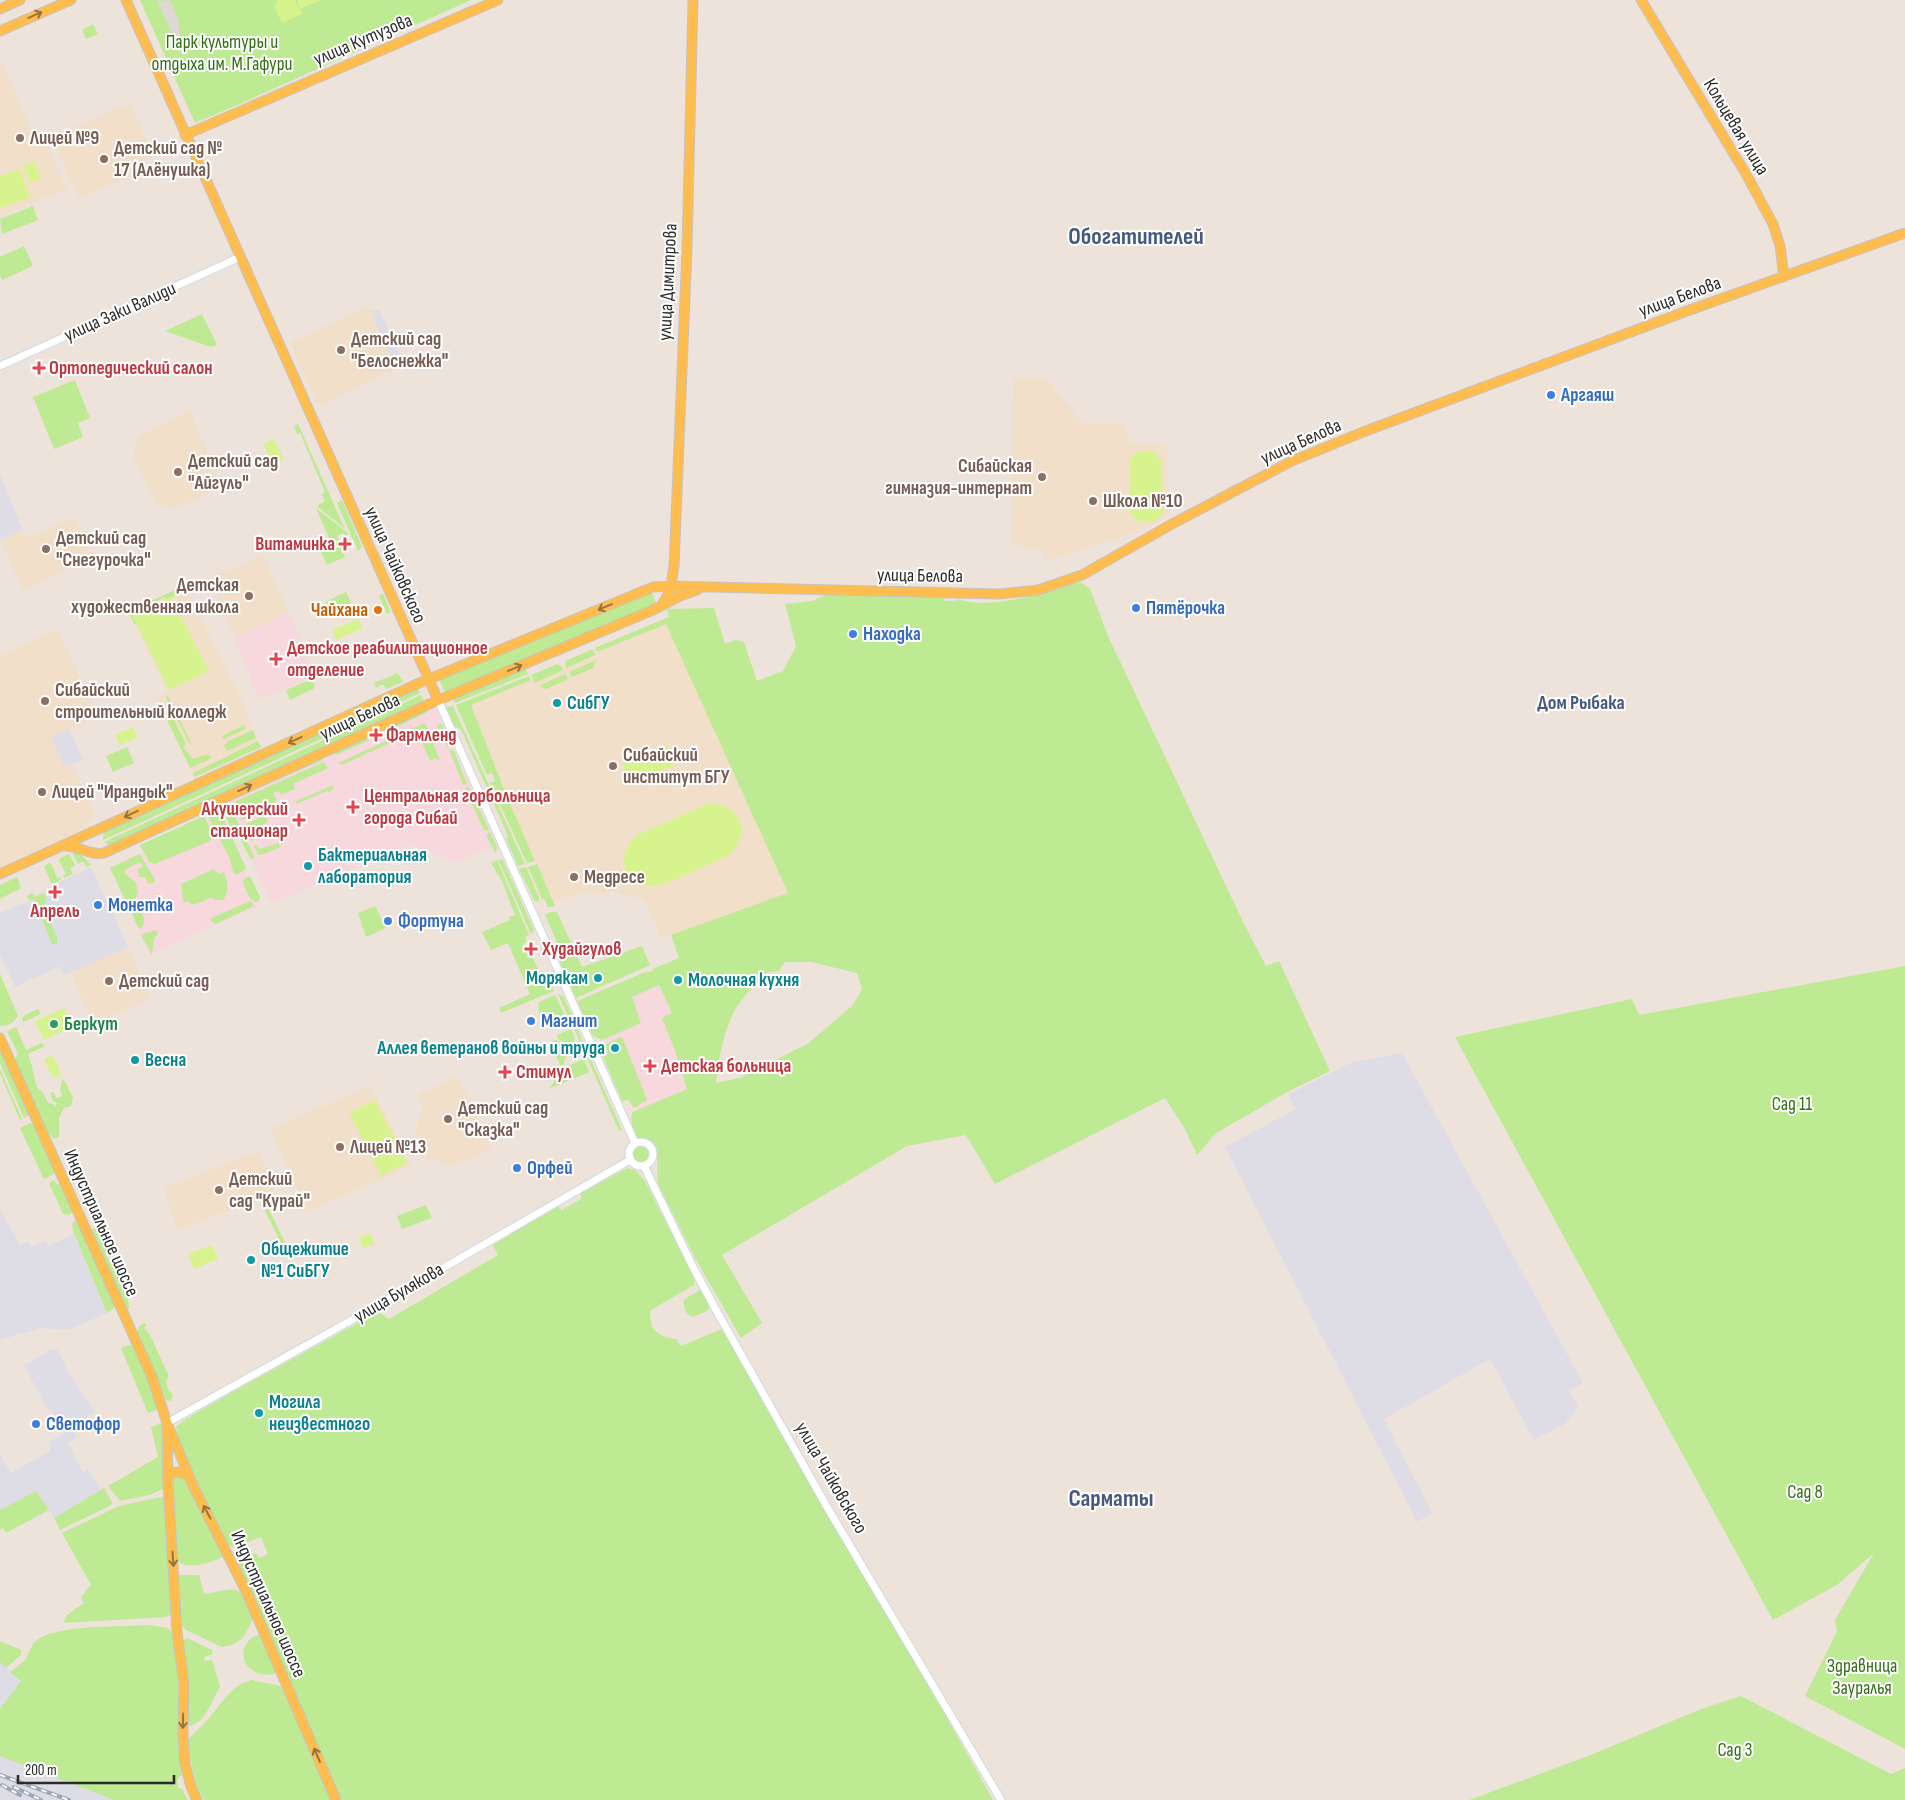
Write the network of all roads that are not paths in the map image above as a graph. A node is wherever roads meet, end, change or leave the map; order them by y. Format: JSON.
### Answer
{"nodes":[{"id":1,"x":20,"y":0,"type":"edge"},
{"id":2,"x":71,"y":0,"type":"edge"},
{"id":3,"x":126,"y":0,"type":"edge"},
{"id":4,"x":498,"y":0,"type":"edge"},
{"id":5,"x":693,"y":0,"type":"edge"},
{"id":6,"x":1641,"y":0,"type":"edge"},
{"id":7,"x":0,"y":9,"type":"edge"},
{"id":8,"x":1,"y":27,"type":"edge"},
{"id":9,"x":185,"y":135,"type":"junction"},
{"id":10,"x":1905,"y":233,"type":"edge"},
{"id":11,"x":240,"y":257,"type":"junction"},
{"id":12,"x":1784,"y":277,"type":"junction"},
{"id":13,"x":0,"y":366,"type":"edge"},
{"id":14,"x":674,"y":566,"type":"junction"},
{"id":15,"x":671,"y":586,"type":"junction"},
{"id":16,"x":653,"y":587,"type":"junction"},
{"id":17,"x":702,"y":588,"type":"junction"},
{"id":18,"x":663,"y":605,"type":"junction"},
{"id":19,"x":429,"y":679,"type":"junction"},
{"id":20,"x":438,"y":700,"type":"junction"},
{"id":21,"x":85,"y":839,"type":"junction"},
{"id":22,"x":61,"y":846,"type":"junction"},
{"id":23,"x":89,"y":852,"type":"junction"},
{"id":24,"x":0,"y":874,"type":"edge"},
{"id":25,"x":0,"y":1038,"type":"edge"},
{"id":26,"x":636,"y":1143,"type":"junction"},
{"id":27,"x":630,"y":1160,"type":"junction"},
{"id":28,"x":644,"y":1166,"type":"junction"},
{"id":29,"x":167,"y":1423,"type":"junction"},
{"id":30,"x":190,"y":1477,"type":"junction"},
{"id":31,"x":167,"y":1478,"type":"junction"},
{"id":32,"x":197,"y":1800,"type":"edge"},
{"id":33,"x":336,"y":1800,"type":"edge"},
{"id":34,"x":1002,"y":1800,"type":"edge"}],
"edges":[{"from":1,"to":7,"type":"main road"},
{"from":8,"to":2,"type":"main road","one_way":true},
{"from":3,"to":9,"type":"main road","name":"улица Чайковского"},
{"from":4,"to":9,"type":"main road","name":"улица Кутузова"},
{"from":5,"to":14,"type":"main road","name":"улица Димитрова"},
{"from":6,"to":12,"type":"main road","name":"Кольцевая улица"},
{"from":9,"to":11,"type":"main road","name":"улица Чайковского"},
{"from":10,"to":12,"type":"main road","name":"улица Белова"},
{"from":11,"to":13,"type":"street","name":"улица Заки Валиди"},
{"from":11,"to":19,"type":"main road","name":"улица Чайковского"},
{"from":12,"to":17,"type":"main road","name":"улица Белова"},
{"from":14,"to":15,"type":"main road","name":"улица Димитрова"},
{"from":14,"to":16,"type":"main road"},
{"from":15,"to":16,"type":"main road","name":"улица Белова"},
{"from":15,"to":17,"type":"main road","name":"улица Белова"},
{"from":15,"to":18,"type":"main road","name":"улица Димитрова"},
{"from":16,"to":18,"type":"main road"},
{"from":16,"to":19,"type":"main road","name":"улица Белова","one_way":true},
{"from":17,"to":18,"type":"main road","name":"улица Белова"},
{"from":20,"to":18,"type":"main road","name":"улица Белова","one_way":true},
{"from":19,"to":20,"type":"main road","name":"улица Чайковского"},
{"from":19,"to":21,"type":"main road","name":"улица Белова","one_way":true},
{"from":23,"to":20,"type":"main road","name":"улица Белова","one_way":true},
{"from":20,"to":26,"type":"street","name":"улица Чайковского"},
{"from":21,"to":22,"type":"main road","name":"улица Белова"},
{"from":21,"to":23,"type":"main road"},
{"from":22,"to":23,"type":"main road","name":"улица Белова"},
{"from":22,"to":24,"type":"main road","name":"улица Белова"},
{"from":25,"to":29,"type":"main road","name":"Индустриальное шоссе"},
{"from":26,"to":27,"type":"street"},
{"from":26,"to":28,"type":"street"},
{"from":27,"to":28,"type":"street"},
{"from":27,"to":29,"type":"street","name":"улица Булякова"},
{"from":28,"to":34,"type":"street","name":"улица Чайковского"},
{"from":29,"to":30,"type":"main road","name":"Индустриальное шоссе"},
{"from":29,"to":31,"type":"main road","name":"Индустриальное шоссе"},
{"from":30,"to":31,"type":"main road"},
{"from":33,"to":30,"type":"main road","name":"Индустриальное шоссе","one_way":true},
{"from":31,"to":32,"type":"main road","name":"Индустриальное шоссе","one_way":true}]}
